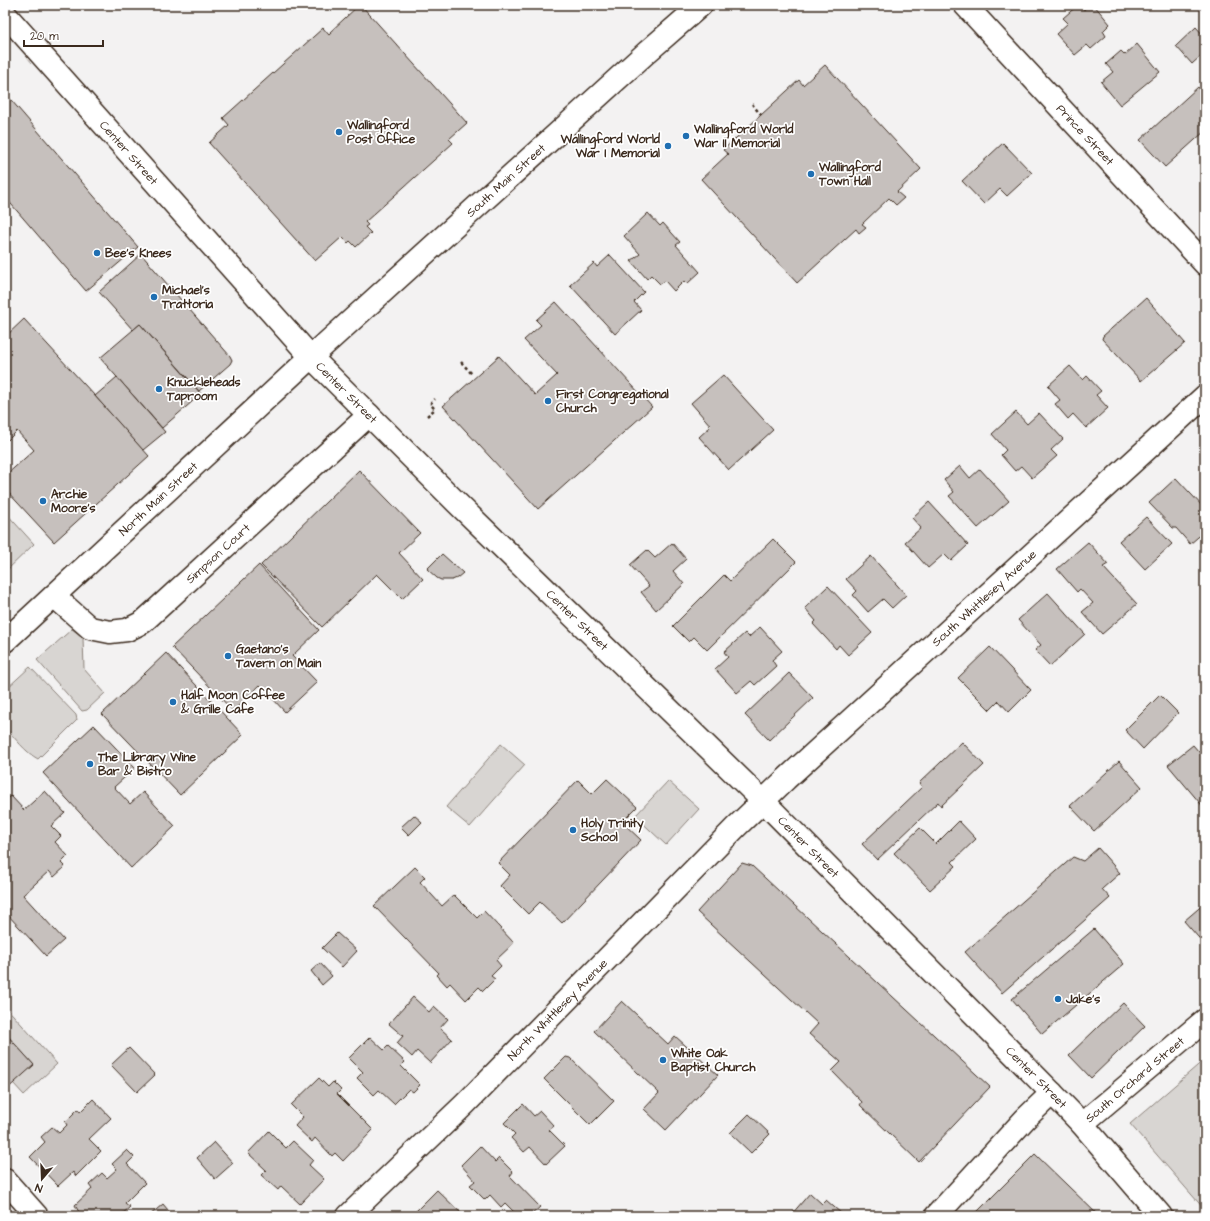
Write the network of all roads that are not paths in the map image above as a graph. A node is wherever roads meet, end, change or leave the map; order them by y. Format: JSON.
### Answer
{"nodes":[{"id":1,"x":701,"y":5,"type":"edge"},
{"id":2,"x":965,"y":5,"type":"edge"},
{"id":3,"x":5,"y":14,"type":"edge"},
{"id":4,"x":1205,"y":264,"type":"edge"},
{"id":5,"x":311,"y":356,"type":"junction"},
{"id":6,"x":1205,"y":396,"type":"edge"},
{"id":7,"x":369,"y":415,"type":"junction"},
{"id":8,"x":54,"y":596,"type":"junction"},
{"id":9,"x":5,"y":641,"type":"edge"},
{"id":10,"x":763,"y":801,"type":"junction"},
{"id":11,"x":1205,"y":1020,"type":"edge"},
{"id":12,"x":1052,"y":1093,"type":"junction"},
{"id":13,"x":1082,"y":1124,"type":"junction"},
{"id":14,"x":5,"y":1180,"type":"edge"},
{"id":15,"x":37,"y":1216,"type":"edge"},
{"id":16,"x":348,"y":1216,"type":"edge"},
{"id":17,"x":936,"y":1216,"type":"edge"},
{"id":18,"x":1161,"y":1216,"type":"edge"}],
"edges":[{"from":1,"to":5,"type":"street","name":"South Main Street"},
{"from":2,"to":4,"type":"street","name":"Prince Street"},
{"from":3,"to":5,"type":"street","name":"Center Street"},
{"from":5,"to":7,"type":"street","name":"Center Street"},
{"from":5,"to":8,"type":"street","name":"North Main Street"},
{"from":6,"to":10,"type":"street","name":"South Whittlesey Avenue"},
{"from":7,"to":8,"type":"street","name":"Simpson Court"},
{"from":7,"to":10,"type":"street","name":"Center Street"},
{"from":8,"to":9,"type":"street","name":"North Main Street"},
{"from":10,"to":12,"type":"street","name":"Center Street"},
{"from":10,"to":16,"type":"street","name":"North Whittlesey Avenue"},
{"from":11,"to":13,"type":"street","name":"South Orchard Street"},
{"from":12,"to":13,"type":"street","name":"Center Street"},
{"from":12,"to":17,"type":"street"},
{"from":13,"to":18,"type":"street","name":"Center Street"},
{"from":14,"to":15,"type":"street"}]}
